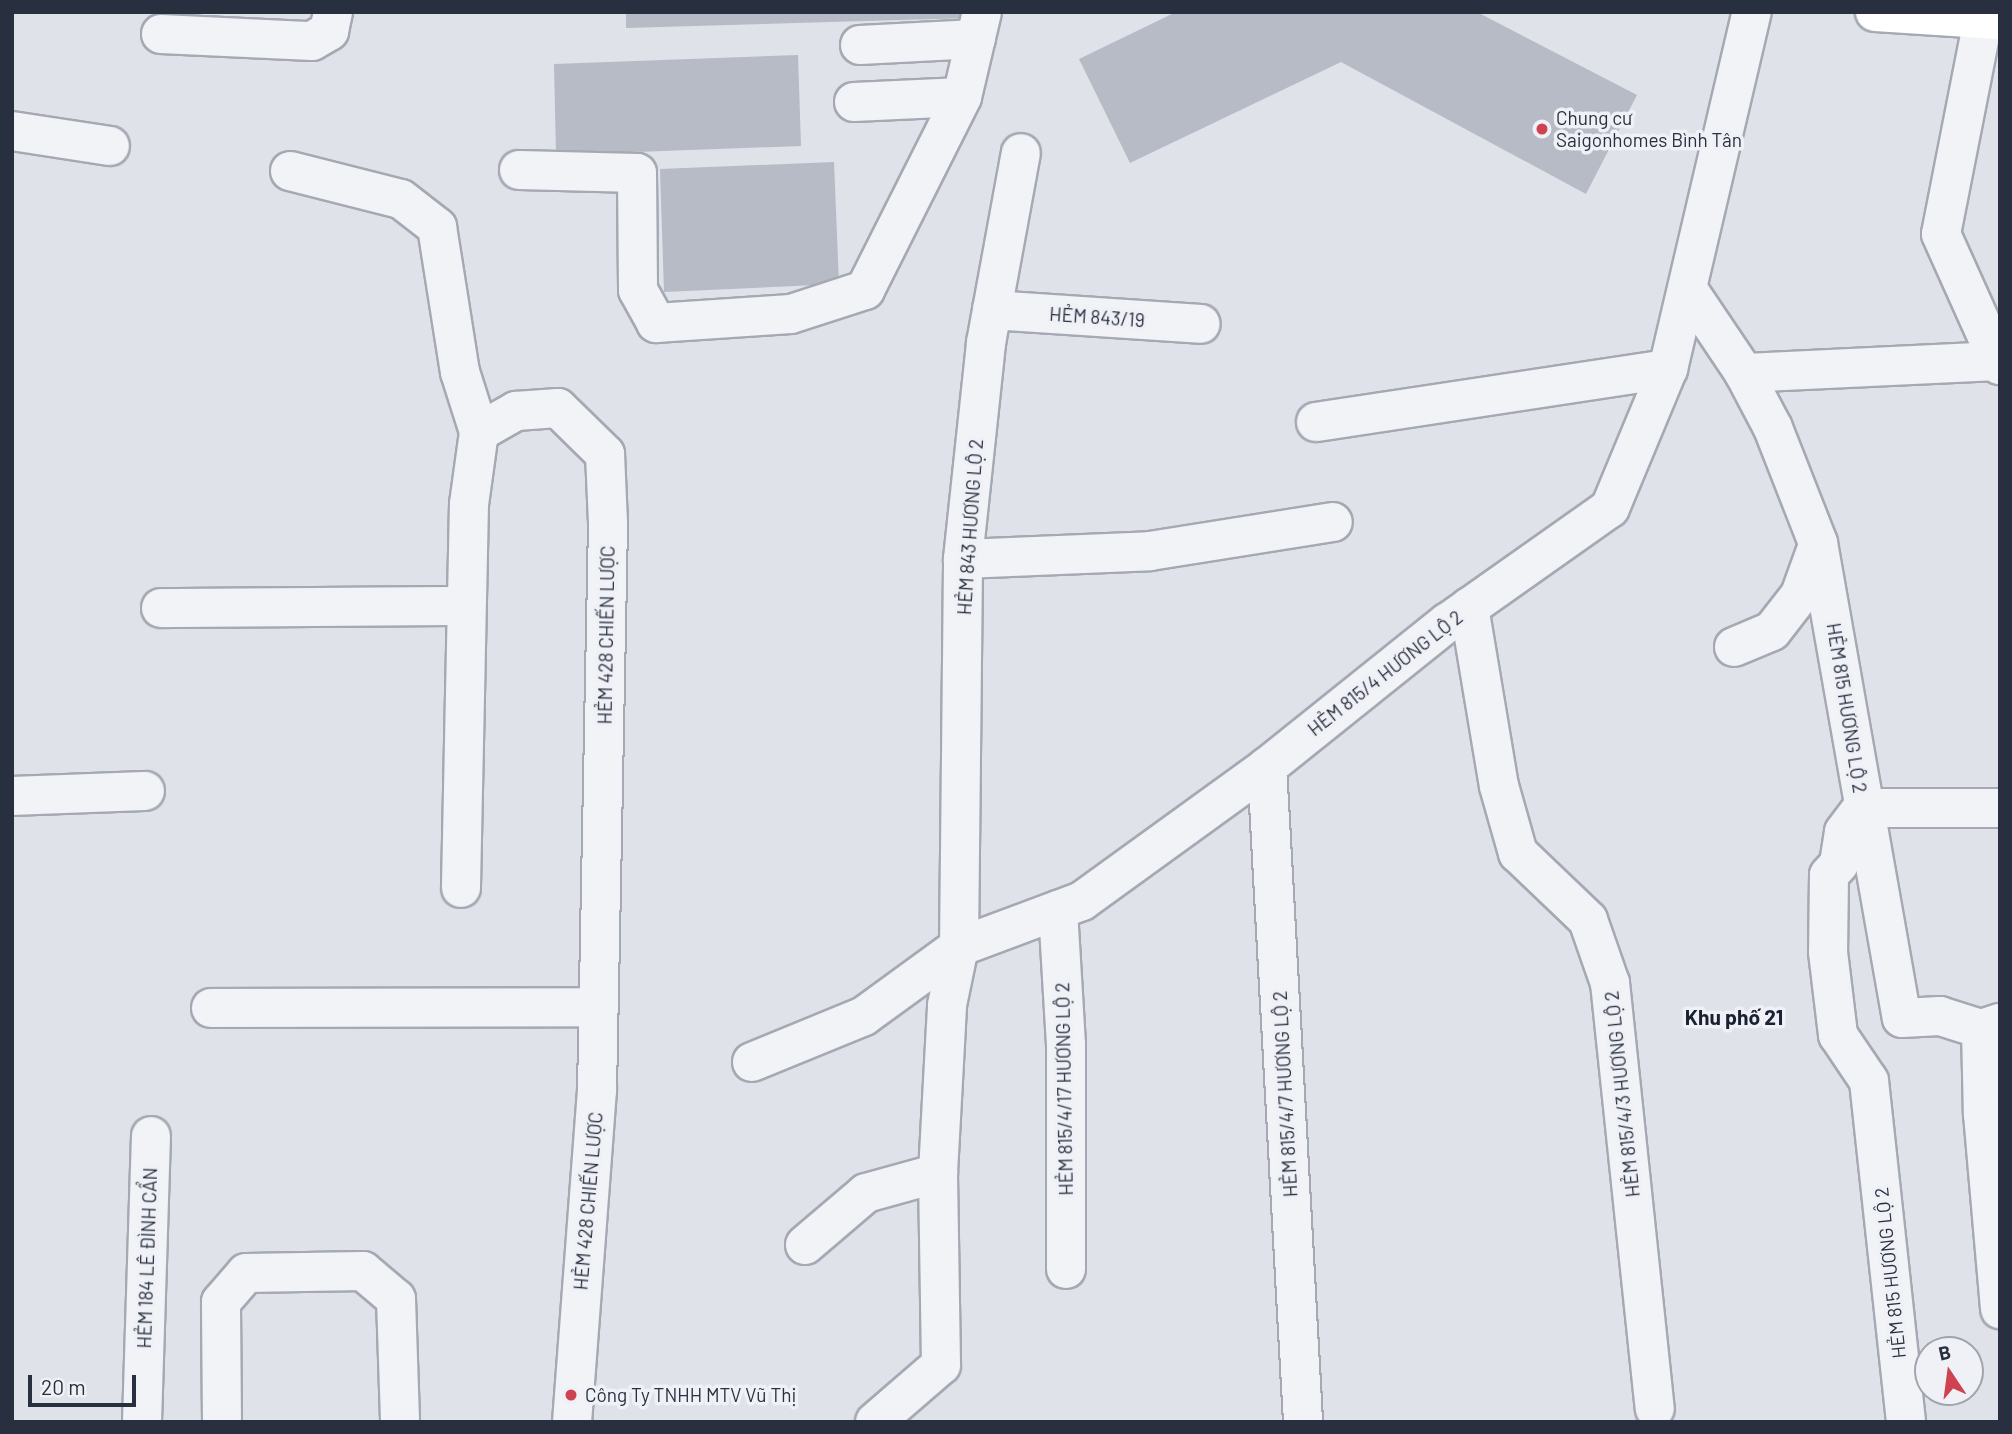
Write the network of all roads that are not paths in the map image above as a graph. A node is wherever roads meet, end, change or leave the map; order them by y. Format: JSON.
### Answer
{"nodes":[{"id":1,"x":333,"y":12,"type":"edge"},
{"id":2,"x":1752,"y":12,"type":"edge"},
{"id":3,"x":1875,"y":12,"type":"edge"},
{"id":4,"x":1991,"y":20,"type":"edge"},
{"id":5,"x":979,"y":26,"type":"edge"},
{"id":6,"x":161,"y":34,"type":"dead end"},
{"id":7,"x":859,"y":45,"type":"dead end"},
{"id":8,"x":962,"y":97,"type":"junction"},
{"id":9,"x":854,"y":102,"type":"dead end"},
{"id":10,"x":12,"y":131,"type":"edge"},
{"id":11,"x":110,"y":146,"type":"dead end"},
{"id":12,"x":1021,"y":153,"type":"dead end"},
{"id":13,"x":519,"y":170,"type":"dead end"},
{"id":14,"x":290,"y":171,"type":"dead end"},
{"id":15,"x":1689,"y":291,"type":"junction"},
{"id":16,"x":992,"y":310,"type":"junction"},
{"id":17,"x":1201,"y":324,"type":"dead end"},
{"id":18,"x":1999,"y":363,"type":"edge"},
{"id":19,"x":1668,"y":369,"type":"junction"},
{"id":20,"x":1744,"y":373,"type":"junction"},
{"id":21,"x":1316,"y":422,"type":"dead end"},
{"id":22,"x":479,"y":432,"type":"junction"},
{"id":23,"x":1333,"y":522,"type":"dead end"},
{"id":24,"x":1818,"y":543,"type":"junction"},
{"id":25,"x":963,"y":559,"type":"junction"},
{"id":26,"x":466,"y":606,"type":"junction"},
{"id":27,"x":1469,"y":607,"type":"junction"},
{"id":28,"x":161,"y":608,"type":"dead end"},
{"id":29,"x":1734,"y":648,"type":"dead end"},
{"id":30,"x":1267,"y":767,"type":"junction"},
{"id":31,"x":145,"y":791,"type":"dead end"},
{"id":32,"x":12,"y":796,"type":"edge"},
{"id":33,"x":2000,"y":807,"type":"edge"},
{"id":34,"x":1862,"y":808,"type":"junction"},
{"id":35,"x":461,"y":888,"type":"dead end"},
{"id":36,"x":1058,"y":910,"type":"junction"},
{"id":37,"x":959,"y":947,"type":"junction"},
{"id":38,"x":599,"y":1007,"type":"junction"},
{"id":39,"x":211,"y":1008,"type":"dead end"},
{"id":40,"x":1991,"y":1026,"type":"edge"},
{"id":41,"x":752,"y":1062,"type":"dead end"},
{"id":42,"x":151,"y":1136,"type":"dead end"},
{"id":43,"x":939,"y":1174,"type":"junction"},
{"id":44,"x":804,"y":1245,"type":"dead end"},
{"id":45,"x":1066,"y":1269,"type":"dead end"},
{"id":46,"x":2000,"y":1309,"type":"edge"},
{"id":47,"x":572,"y":1408,"type":"edge"},
{"id":48,"x":1656,"y":1409,"type":"dead end"},
{"id":49,"x":142,"y":1422,"type":"edge"},
{"id":50,"x":222,"y":1422,"type":"edge"},
{"id":51,"x":400,"y":1422,"type":"edge"},
{"id":52,"x":875,"y":1422,"type":"edge"},
{"id":53,"x":1303,"y":1422,"type":"edge"},
{"id":54,"x":1906,"y":1422,"type":"edge"}],
"edges":[{"from":1,"to":6,"type":"street"},
{"from":2,"to":15,"type":"street"},
{"from":3,"to":4,"type":"main road"},
{"from":4,"to":18,"type":"street"},
{"from":5,"to":7,"type":"street"},
{"from":5,"to":8,"type":"street"},
{"from":8,"to":9,"type":"street"},
{"from":8,"to":13,"type":"street"},
{"from":10,"to":11,"type":"street"},
{"from":12,"to":16,"type":"street","name":"HẺM 843 HƯƠNG LỘ 2"},
{"from":14,"to":22,"type":"street"},
{"from":15,"to":19,"type":"street","name":"HẺM 815/4 HƯƠNG LỘ 2"},
{"from":15,"to":20,"type":"street","name":"HẺM 815 HƯƠNG LỘ 2"},
{"from":16,"to":17,"type":"street","name":"HẺM 843/19"},
{"from":16,"to":25,"type":"street","name":"HẺM 843 HƯƠNG LỘ 2"},
{"from":18,"to":20,"type":"street"},
{"from":19,"to":21,"type":"street"},
{"from":19,"to":27,"type":"street","name":"HẺM 815/4 HƯƠNG LỘ 2"},
{"from":20,"to":24,"type":"street","name":"HẺM 815 HƯƠNG LỘ 2"},
{"from":22,"to":26,"type":"street"},
{"from":22,"to":38,"type":"street","name":"HẺM 428 CHIẾN LƯỢC"},
{"from":23,"to":25,"type":"street"},
{"from":24,"to":29,"type":"street"},
{"from":24,"to":34,"type":"street","name":"HẺM 815 HƯƠNG LỘ 2"},
{"from":25,"to":37,"type":"street","name":"HẺM 843 HƯƠNG LỘ 2"},
{"from":26,"to":28,"type":"street"},
{"from":26,"to":35,"type":"street"},
{"from":27,"to":30,"type":"street","name":"HẺM 815/4 HƯƠNG LỘ 2"},
{"from":27,"to":48,"type":"street","name":"HẺM 815/4/3 HƯƠNG LỘ 2"},
{"from":30,"to":36,"type":"street","name":"HẺM 815/4 HƯƠNG LỘ 2"},
{"from":30,"to":53,"type":"street","name":"HẺM 815/4/7 HƯƠNG LỘ 2"},
{"from":31,"to":32,"type":"street"},
{"from":33,"to":34,"type":"street"},
{"from":34,"to":40,"type":"street"},
{"from":34,"to":54,"type":"street","name":"HẺM 815 HƯƠNG LỘ 2"},
{"from":36,"to":37,"type":"street","name":"HẺM 815/4 HƯƠNG LỘ 2"},
{"from":36,"to":45,"type":"street","name":"HẺM 815/4/17 HƯƠNG LỘ 2"},
{"from":37,"to":41,"type":"street","name":"HẺM 815/4 HƯƠNG LỘ 2"},
{"from":37,"to":43,"type":"street","name":"HẺM 843 HƯƠNG LỘ 2"},
{"from":38,"to":39,"type":"street"},
{"from":38,"to":47,"type":"street","name":"HẺM 428 CHIẾN LƯỢC"},
{"from":40,"to":46,"type":"street"},
{"from":42,"to":49,"type":"street","name":"HẺM 184 LÊ ĐÌNH CẨN"},
{"from":43,"to":44,"type":"street"},
{"from":43,"to":52,"type":"street","name":"HẺM 843 HƯƠNG LỘ 2"},
{"from":50,"to":51,"type":"street"}]}
